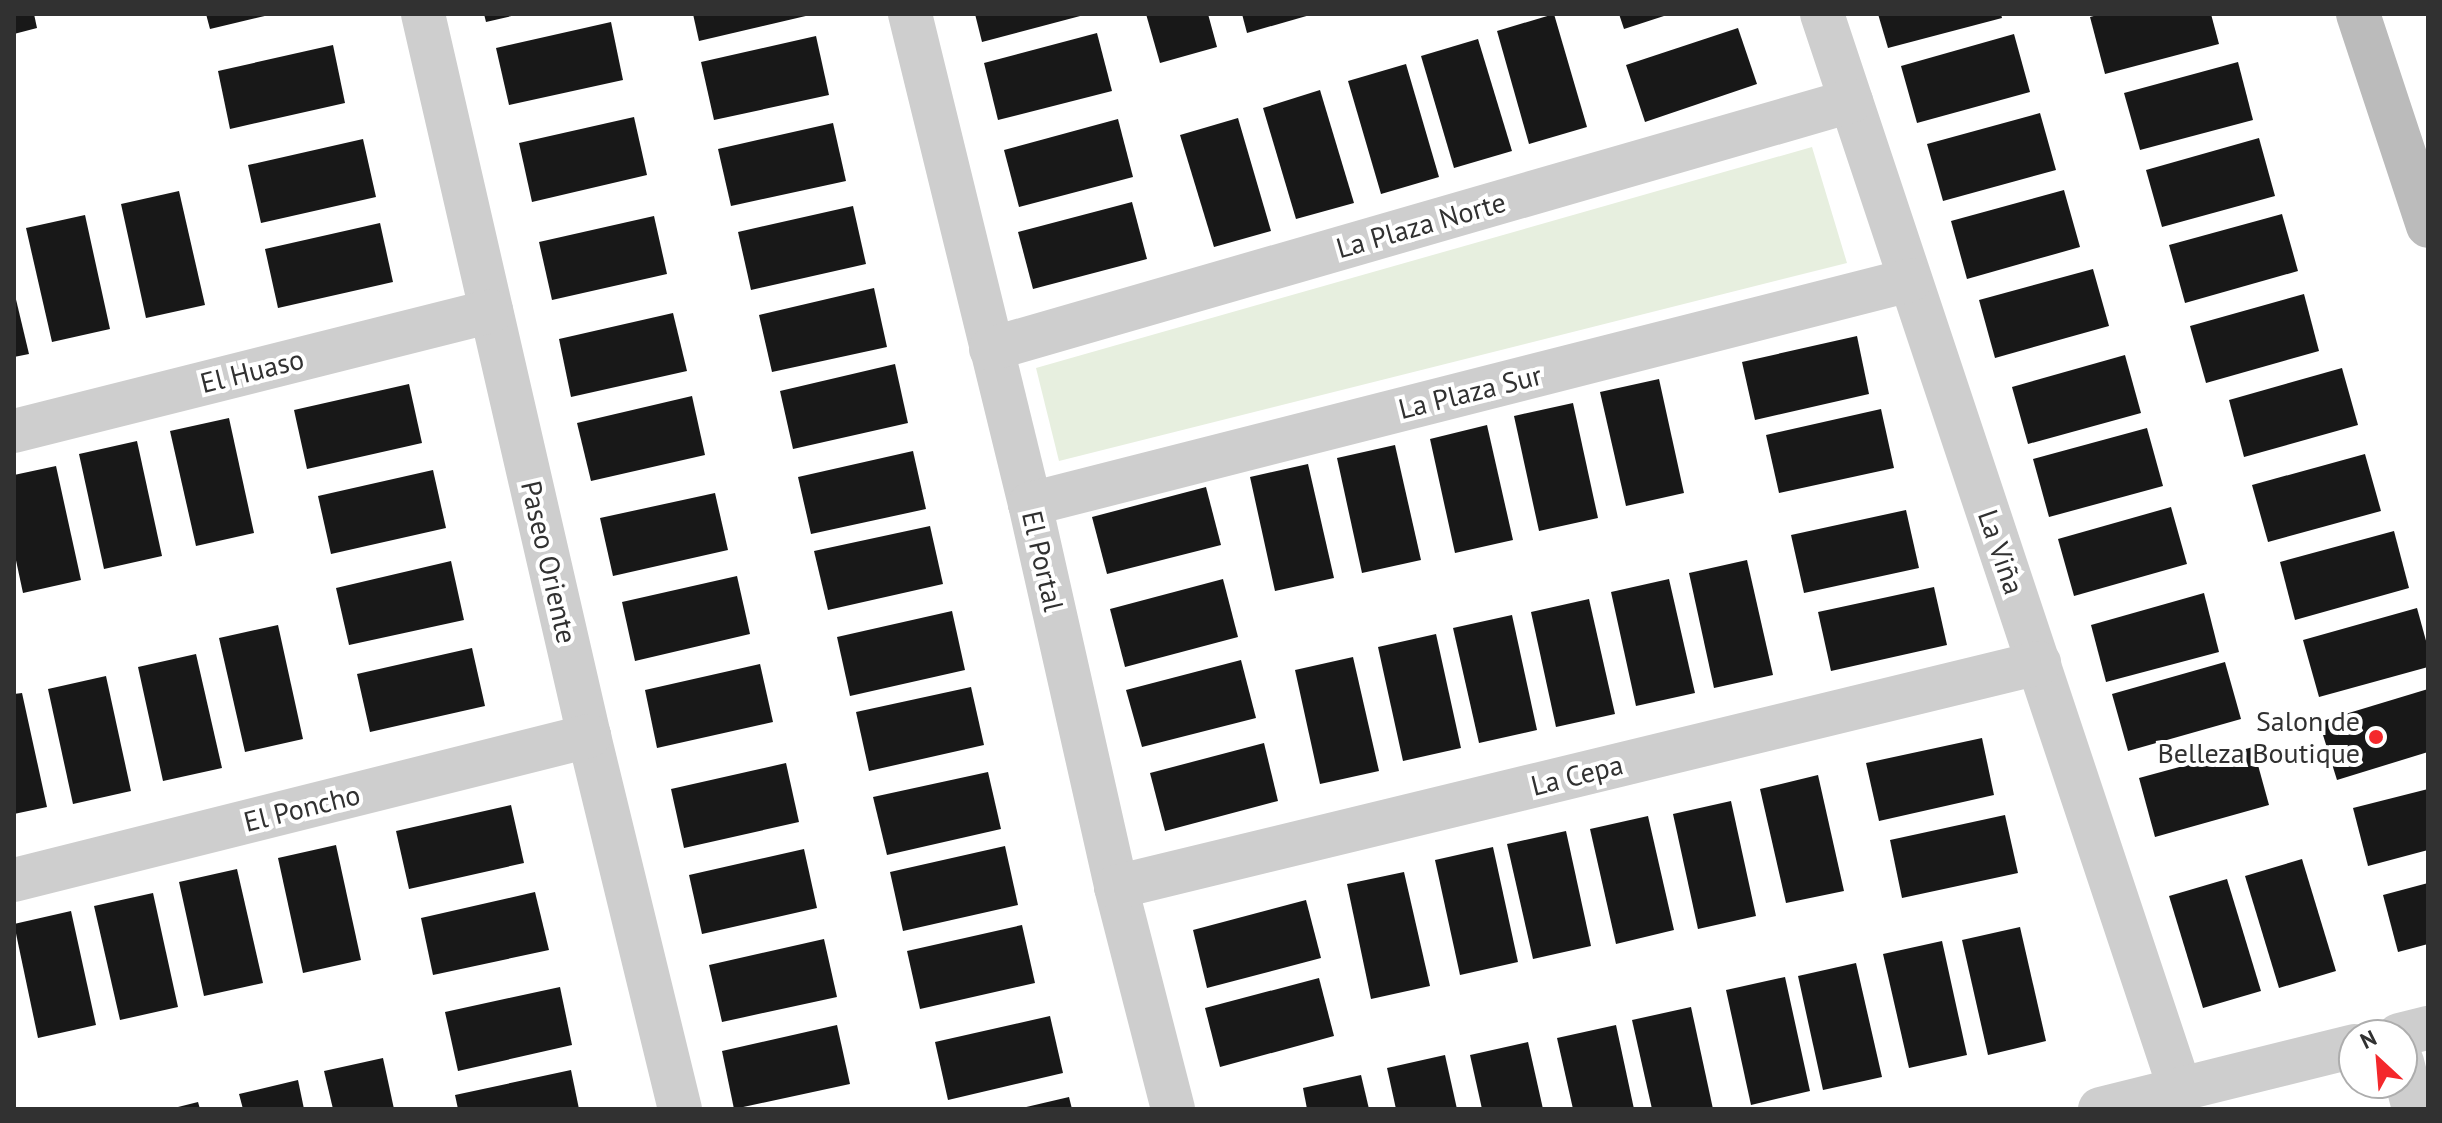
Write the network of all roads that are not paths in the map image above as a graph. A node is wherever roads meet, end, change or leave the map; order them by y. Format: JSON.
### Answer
{"nodes":[{"id":1,"x":423,"y":14,"type":"edge"},
{"id":2,"x":910,"y":14,"type":"edge"},
{"id":3,"x":1822,"y":14,"type":"edge"},
{"id":4,"x":2358,"y":14,"type":"edge"},
{"id":5,"x":1851,"y":101,"type":"junction"},
{"id":6,"x":2428,"y":226,"type":"edge"},
{"id":7,"x":1910,"y":280,"type":"junction"},
{"id":8,"x":491,"y":311,"type":"junction"},
{"id":9,"x":991,"y":349,"type":"junction"},
{"id":10,"x":14,"y":431,"type":"edge"},
{"id":11,"x":1030,"y":504,"type":"junction"},
{"id":12,"x":2039,"y":663,"type":"junction"},
{"id":13,"x":589,"y":736,"type":"junction"},
{"id":14,"x":14,"y":880,"type":"edge"},
{"id":15,"x":1116,"y":887,"type":"junction"},
{"id":16,"x":2338,"y":1050,"type":"edge"},
{"id":17,"x":2180,"y":1089,"type":"junction"},
{"id":18,"x":680,"y":1109,"type":"edge"},
{"id":19,"x":1173,"y":1109,"type":"edge"},
{"id":20,"x":2100,"y":1109,"type":"edge"}],
"edges":[{"from":1,"to":8,"type":"street","name":"Paseo Oriente"},
{"from":2,"to":9,"type":"street","name":"El Portal"},
{"from":3,"to":5,"type":"street","name":"La Viña"},
{"from":4,"to":6,"type":"main road"},
{"from":5,"to":7,"type":"street","name":"La Viña"},
{"from":5,"to":9,"type":"street","name":"La Plaza Norte"},
{"from":7,"to":11,"type":"street","name":"La Plaza Sur"},
{"from":7,"to":12,"type":"street","name":"La Viña"},
{"from":8,"to":10,"type":"street","name":"El Huaso"},
{"from":8,"to":13,"type":"street","name":"Paseo Oriente"},
{"from":9,"to":11,"type":"street","name":"El Portal"},
{"from":11,"to":15,"type":"street","name":"El Portal"},
{"from":12,"to":15,"type":"street","name":"La Cepa"},
{"from":12,"to":17,"type":"street","name":"La Viña"},
{"from":13,"to":14,"type":"street","name":"El Poncho"},
{"from":13,"to":18,"type":"street","name":"Paseo Oriente"},
{"from":15,"to":19,"type":"street","name":"El Portal"},
{"from":16,"to":17,"type":"street"},
{"from":17,"to":20,"type":"street"}]}
